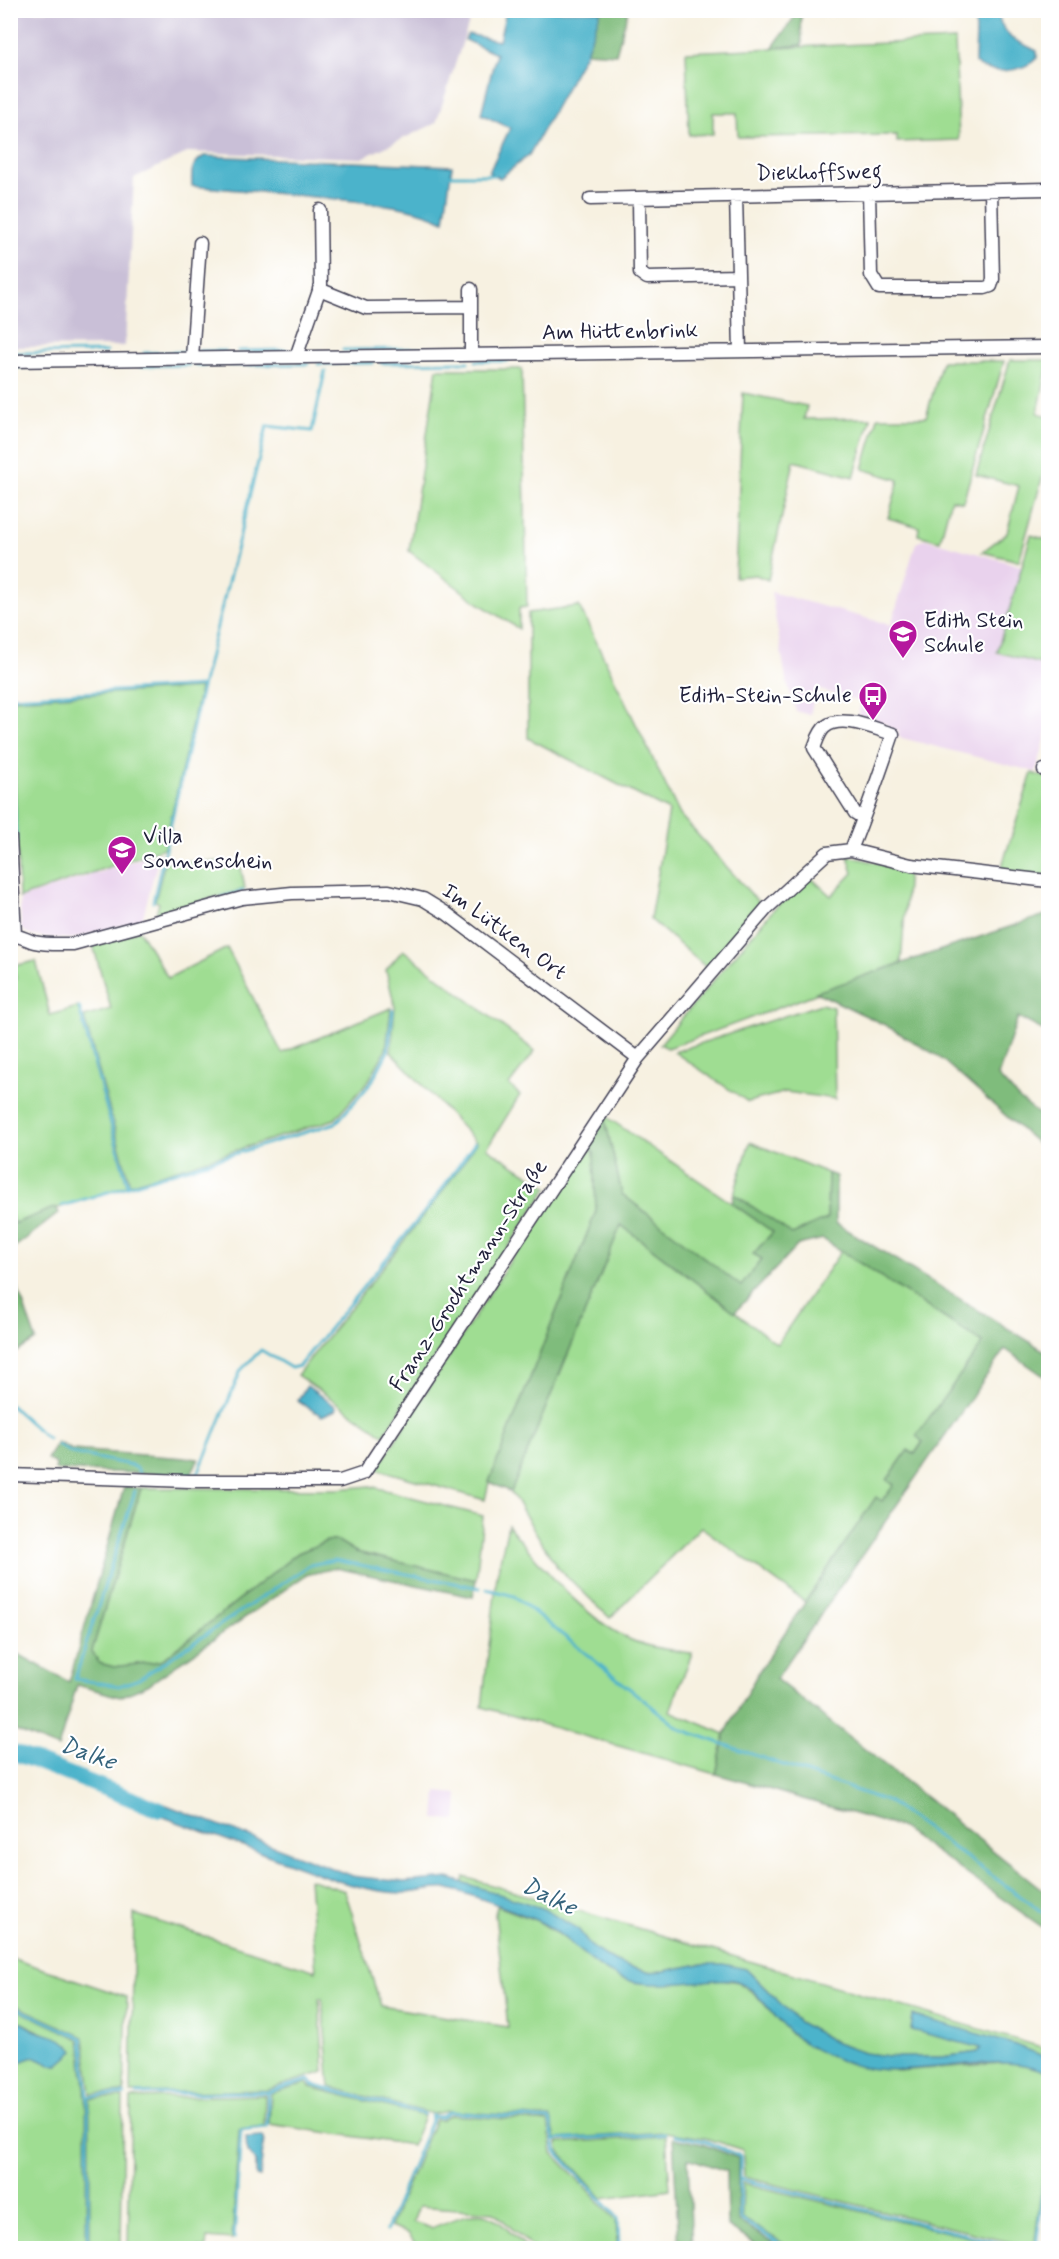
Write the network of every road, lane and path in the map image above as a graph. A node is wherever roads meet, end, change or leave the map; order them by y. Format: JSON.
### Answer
{"nodes":[{"id":1,"x":1048,"y":189,"type":"edge"},
{"id":2,"x":991,"y":190,"type":"junction"},
{"id":3,"x":869,"y":193,"type":"junction"},
{"id":4,"x":736,"y":196,"type":"junction"},
{"id":5,"x":591,"y":199,"type":"dead end"},
{"id":6,"x":639,"y":199,"type":"junction"},
{"id":7,"x":320,"y":210,"type":"dead end"},
{"id":8,"x":200,"y":243,"type":"dead end"},
{"id":9,"x":738,"y":276,"type":"junction"},
{"id":10,"x":319,"y":289,"type":"junction"},
{"id":11,"x":471,"y":289,"type":"dead end"},
{"id":12,"x":471,"y":307,"type":"junction"},
{"id":13,"x":1048,"y":347,"type":"edge"},
{"id":14,"x":740,"y":351,"type":"junction"},
{"id":15,"x":471,"y":354,"type":"junction"},
{"id":16,"x":296,"y":357,"type":"junction"},
{"id":17,"x":192,"y":358,"type":"junction"},
{"id":18,"x":10,"y":361,"type":"edge"},
{"id":19,"x":863,"y":818,"type":"junction"},
{"id":20,"x":10,"y":837,"type":"edge"},
{"id":21,"x":851,"y":850,"type":"junction"},
{"id":22,"x":1048,"y":881,"type":"edge"},
{"id":23,"x":13,"y":936,"type":"edge"},
{"id":24,"x":638,"y":1058,"type":"junction"},
{"id":25,"x":10,"y":1474,"type":"edge"}],
"edges":[{"from":1,"to":2,"type":"street","name":"Diekhoffsweg"},
{"from":2,"to":3,"type":"street","name":"Diekhoffsweg"},
{"from":2,"to":3,"type":"street"},
{"from":3,"to":4,"type":"street","name":"Diekhoffsweg"},
{"from":4,"to":6,"type":"street","name":"Diekhoffsweg"},
{"from":4,"to":9,"type":"street"},
{"from":5,"to":6,"type":"street","name":"Diekhoffsweg"},
{"from":6,"to":9,"type":"street"},
{"from":7,"to":10,"type":"street"},
{"from":8,"to":17,"type":"street"},
{"from":9,"to":14,"type":"street"},
{"from":10,"to":12,"type":"street"},
{"from":10,"to":16,"type":"street"},
{"from":11,"to":12,"type":"street"},
{"from":12,"to":15,"type":"street"},
{"from":13,"to":14,"type":"street","name":"Am Hüttenbrink"},
{"from":14,"to":15,"type":"street","name":"Am Hüttenbrink"},
{"from":15,"to":16,"type":"street","name":"Am Hüttenbrink"},
{"from":16,"to":17,"type":"street","name":"Am Hüttenbrink"},
{"from":17,"to":18,"type":"street","name":"Am Hüttenbrink"},
{"from":19,"to":19,"type":"street"},
{"from":19,"to":21,"type":"street"},
{"from":20,"to":23,"type":"street"},
{"from":21,"to":22,"type":"street","name":"Franz-Grochtmann-Straße"},
{"from":21,"to":24,"type":"street","name":"Franz-Grochtmann-Straße"},
{"from":23,"to":24,"type":"street","name":"Im Lütken Ort"},
{"from":24,"to":25,"type":"street","name":"Franz-Grochtmann-Straße"}]}
